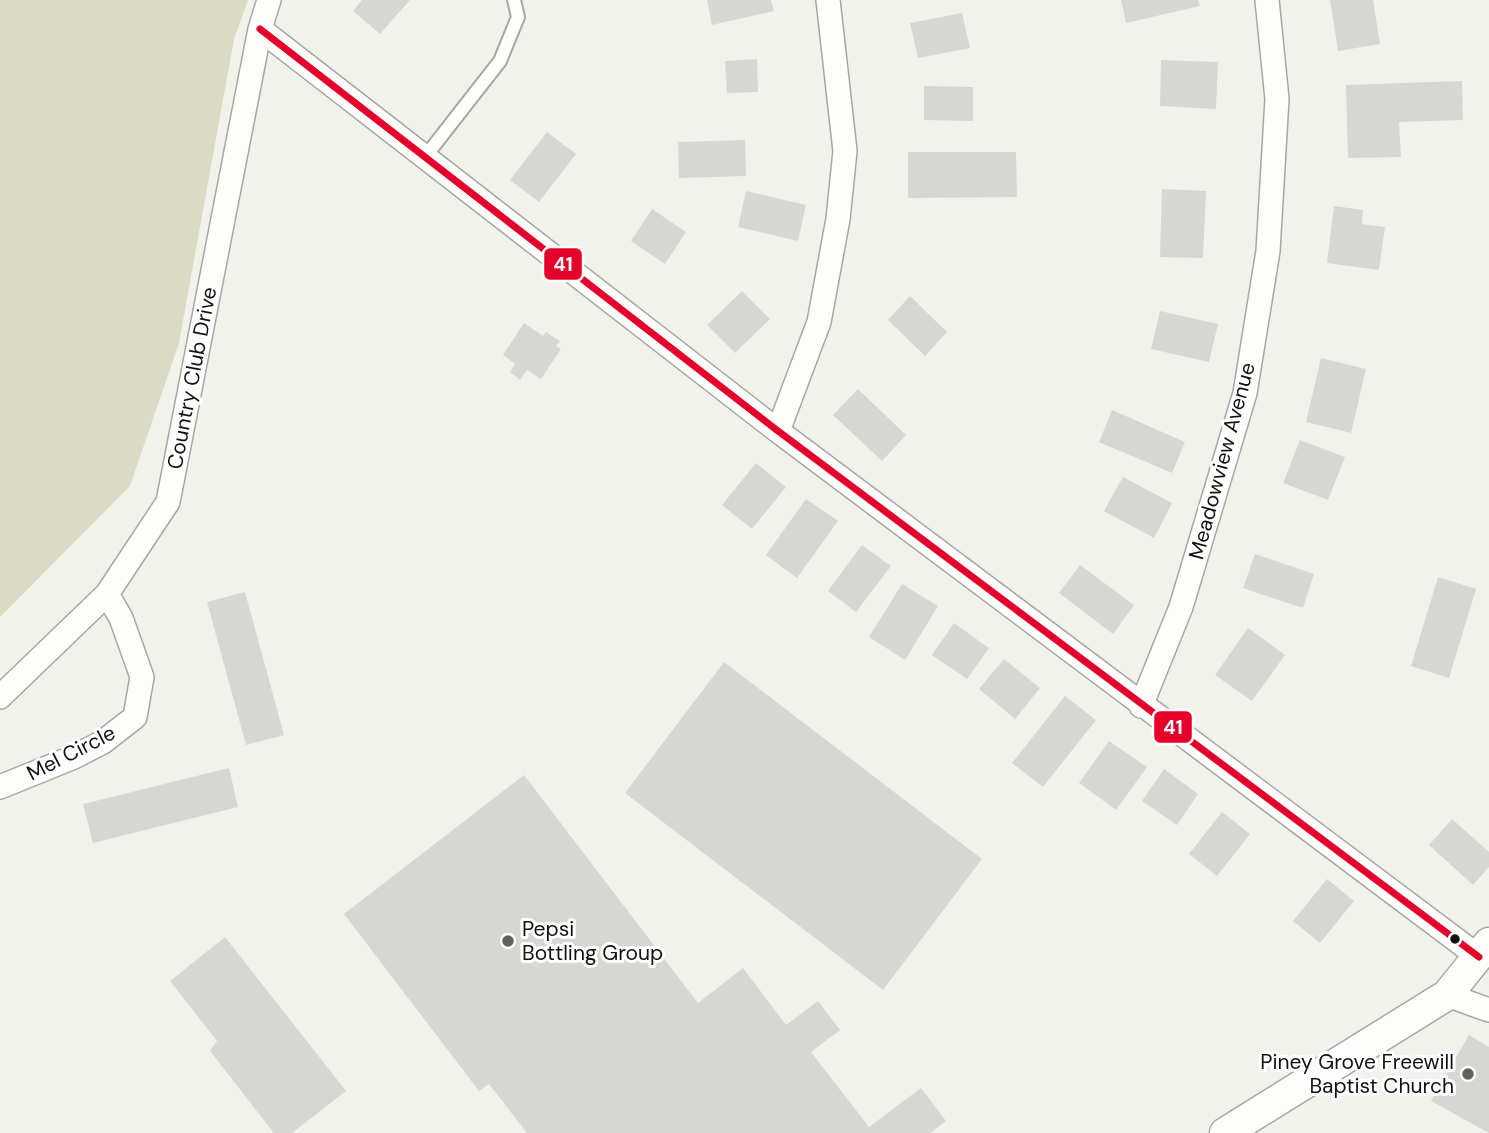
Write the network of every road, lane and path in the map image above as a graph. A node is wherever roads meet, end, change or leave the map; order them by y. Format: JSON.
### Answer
{"nodes":[{"id":1,"x":269,"y":0,"type":"edge"},
{"id":2,"x":514,"y":0,"type":"edge"},
{"id":3,"x":828,"y":0,"type":"edge"},
{"id":4,"x":1267,"y":0,"type":"edge"},
{"id":5,"x":260,"y":29,"type":"junction"},
{"id":6,"x":425,"y":158,"type":"junction"},
{"id":7,"x":778,"y":431,"type":"junction"},
{"id":8,"x":107,"y":594,"type":"junction"},
{"id":9,"x":0,"y":697,"type":"edge"},
{"id":10,"x":1142,"y":706,"type":"junction"},
{"id":11,"x":0,"y":787,"type":"edge"},
{"id":12,"x":1484,"y":950,"type":"edge"},
{"id":13,"x":1447,"y":995,"type":"junction"},
{"id":14,"x":1489,"y":1010,"type":"edge"},
{"id":15,"x":1225,"y":1133,"type":"edge"}],
"edges":[{"from":1,"to":5,"type":"street","name":"Country Club Drive"},
{"from":2,"to":6,"type":"lane"},
{"from":3,"to":7,"type":"street"},
{"from":4,"to":10,"type":"street","name":"Meadowview Avenue"},
{"from":5,"to":6,"type":"street"},
{"from":5,"to":8,"type":"street","name":"Country Club Drive"},
{"from":6,"to":7,"type":"street"},
{"from":7,"to":10,"type":"street"},
{"from":8,"to":9,"type":"street","name":"Country Club Drive"},
{"from":8,"to":11,"type":"street","name":"Mel Circle"},
{"from":10,"to":12,"type":"street"},
{"from":12,"to":13,"type":"street"},
{"from":13,"to":14,"type":"street"},
{"from":13,"to":15,"type":"street"}]}
